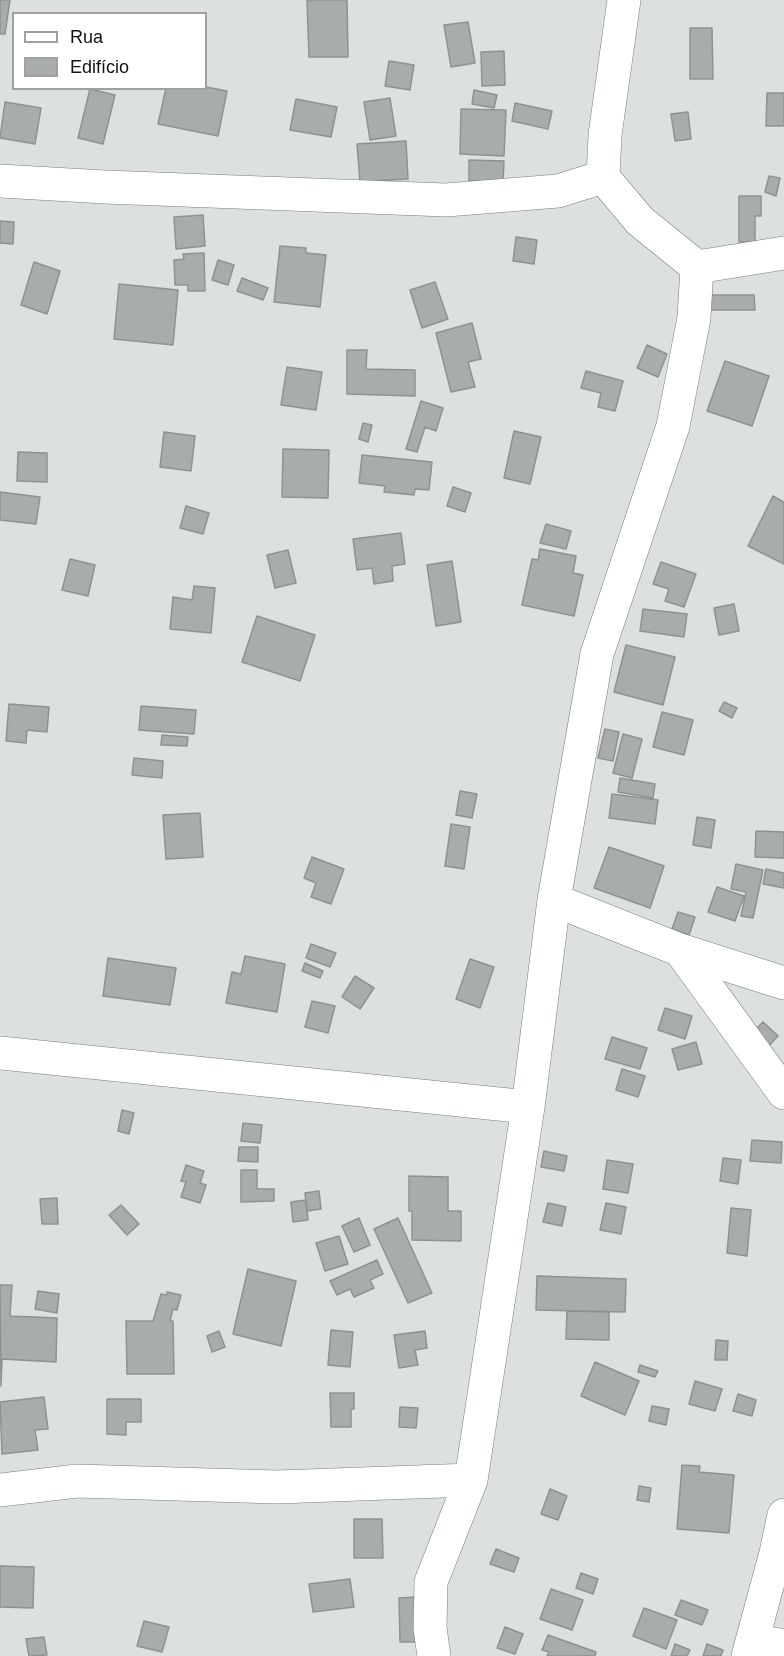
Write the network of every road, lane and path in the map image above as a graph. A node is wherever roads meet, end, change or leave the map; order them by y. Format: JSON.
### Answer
{"nodes":[{"id":1,"x":624,"y":0,"type":"edge"},
{"id":2,"x":603,"y":177,"type":"junction"},
{"id":3,"x":0,"y":181,"type":"edge"},
{"id":4,"x":784,"y":253,"type":"edge"},
{"id":5,"x":697,"y":267,"type":"junction"},
{"id":6,"x":554,"y":900,"type":"junction"},
{"id":7,"x":680,"y":950,"type":"junction"},
{"id":8,"x":784,"y":983,"type":"edge"},
{"id":9,"x":0,"y":1053,"type":"edge"},
{"id":10,"x":784,"y":1093,"type":"edge"},
{"id":11,"x":528,"y":1107,"type":"junction"},
{"id":12,"x":471,"y":1480,"type":"junction"},
{"id":13,"x":0,"y":1490,"type":"edge"},
{"id":14,"x":784,"y":1515,"type":"edge"},
{"id":15,"x":784,"y":1646,"type":"edge"},
{"id":16,"x":750,"y":1648,"type":"edge"},
{"id":17,"x":434,"y":1656,"type":"edge"}],
"edges":[{"from":1,"to":2,"type":"street"},
{"from":2,"to":3,"type":"street"},
{"from":2,"to":5,"type":"street"},
{"from":4,"to":5,"type":"street"},
{"from":5,"to":6,"type":"street"},
{"from":6,"to":7,"type":"street"},
{"from":6,"to":11,"type":"street"},
{"from":7,"to":8,"type":"street"},
{"from":7,"to":10,"type":"street"},
{"from":9,"to":11,"type":"street"},
{"from":11,"to":12,"type":"street"},
{"from":12,"to":13,"type":"street"},
{"from":12,"to":17,"type":"street"},
{"from":14,"to":16,"type":"street"},
{"from":15,"to":16,"type":"street"}]}
